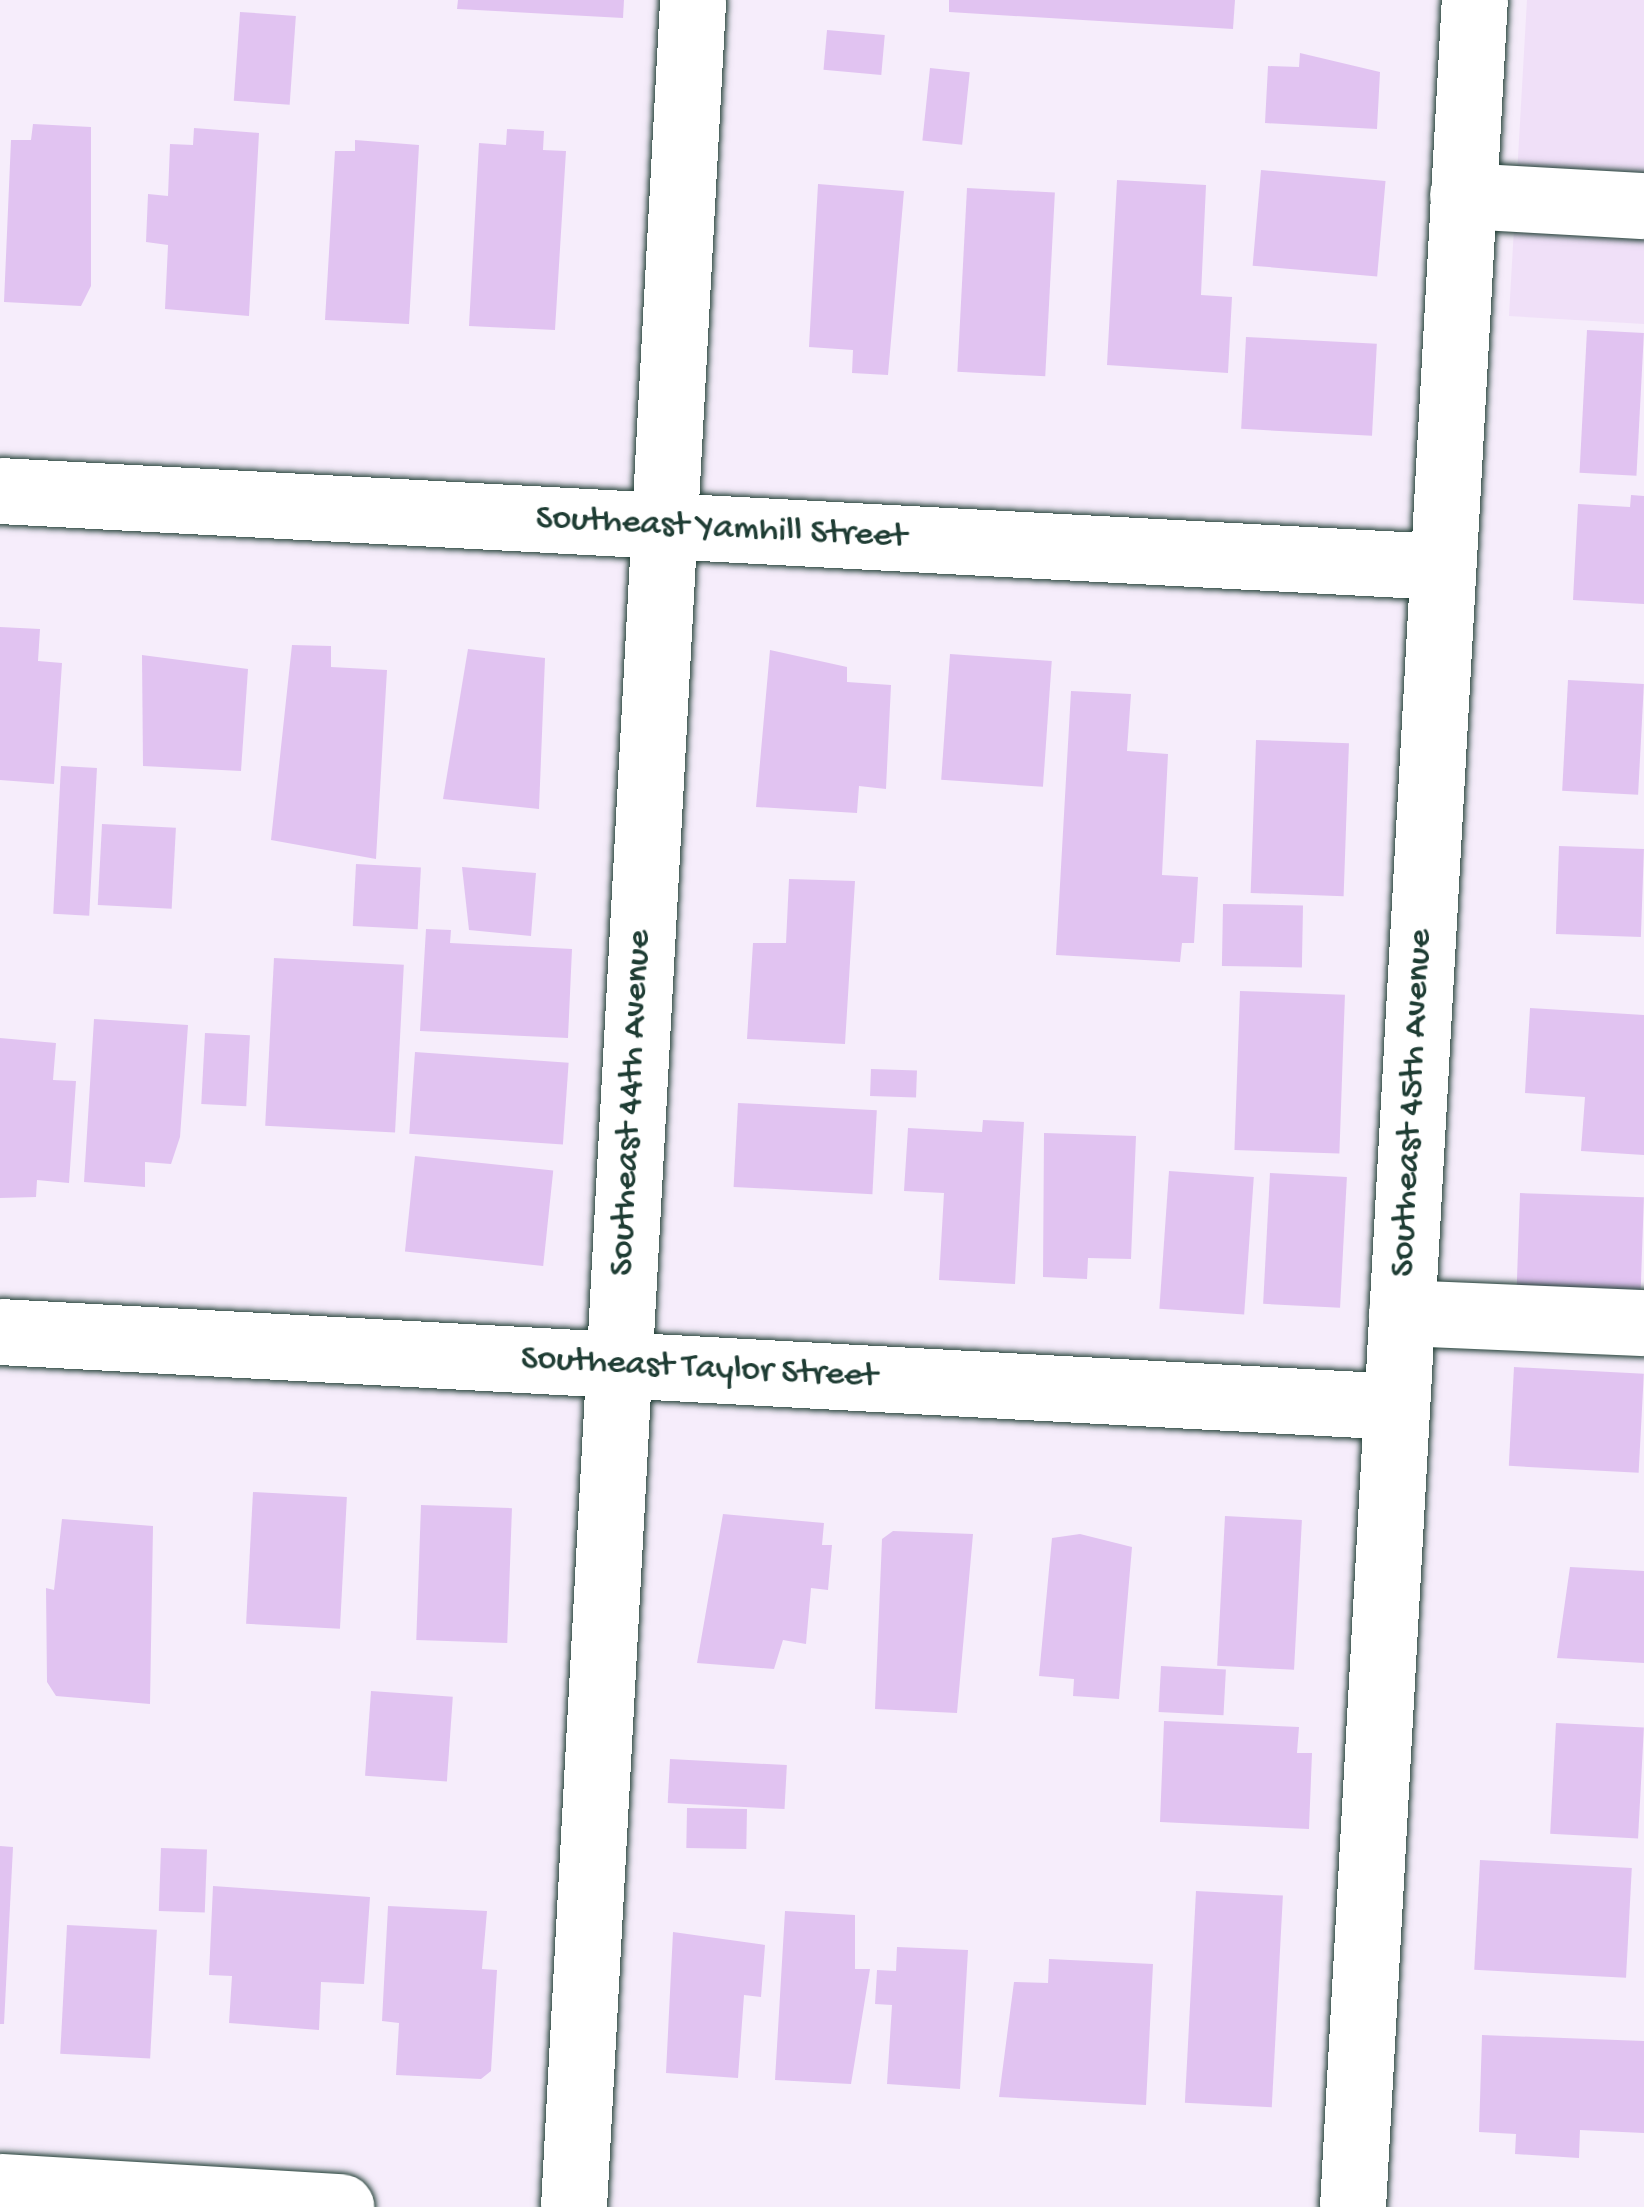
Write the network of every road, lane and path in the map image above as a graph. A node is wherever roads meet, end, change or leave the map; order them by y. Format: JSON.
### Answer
{"nodes":[{"id":1,"x":693,"y":0,"type":"edge"},
{"id":2,"x":1475,"y":0,"type":"edge"},
{"id":3,"x":1463,"y":196,"type":"junction"},
{"id":4,"x":1644,"y":206,"type":"edge"},
{"id":5,"x":0,"y":490,"type":"edge"},
{"id":6,"x":665,"y":525,"type":"junction"},
{"id":7,"x":1442,"y":567,"type":"junction"},
{"id":8,"x":1402,"y":1313,"type":"junction"},
{"id":9,"x":1644,"y":1323,"type":"edge"},
{"id":10,"x":0,"y":1332,"type":"edge"},
{"id":11,"x":617,"y":1365,"type":"junction"},
{"id":12,"x":1397,"y":1407,"type":"junction"},
{"id":13,"x":0,"y":2187,"type":"edge"},
{"id":14,"x":341,"y":2207,"type":"edge"},
{"id":15,"x":574,"y":2207,"type":"edge"},
{"id":16,"x":1353,"y":2207,"type":"edge"}],
"edges":[{"from":1,"to":6,"type":"street","name":"Southeast 44th Avenue"},
{"from":2,"to":3,"type":"street","name":"Southeast 45th Avenue"},
{"from":3,"to":4,"type":"street"},
{"from":3,"to":7,"type":"street","name":"Southeast 45th Avenue"},
{"from":5,"to":6,"type":"street","name":"Southeast Yamhill Street"},
{"from":6,"to":7,"type":"street","name":"Southeast Yamhill Street"},
{"from":6,"to":11,"type":"street","name":"Southeast 44th Avenue"},
{"from":7,"to":8,"type":"street","name":"Southeast 45th Avenue"},
{"from":8,"to":9,"type":"street"},
{"from":8,"to":12,"type":"street","name":"Southeast 45th Avenue"},
{"from":10,"to":11,"type":"street","name":"Southeast Taylor Street"},
{"from":11,"to":12,"type":"street","name":"Southeast Taylor Street"},
{"from":11,"to":15,"type":"street","name":"Southeast 44th Avenue"},
{"from":12,"to":16,"type":"street","name":"Southeast 45th Avenue"},
{"from":13,"to":14,"type":"street"}]}
